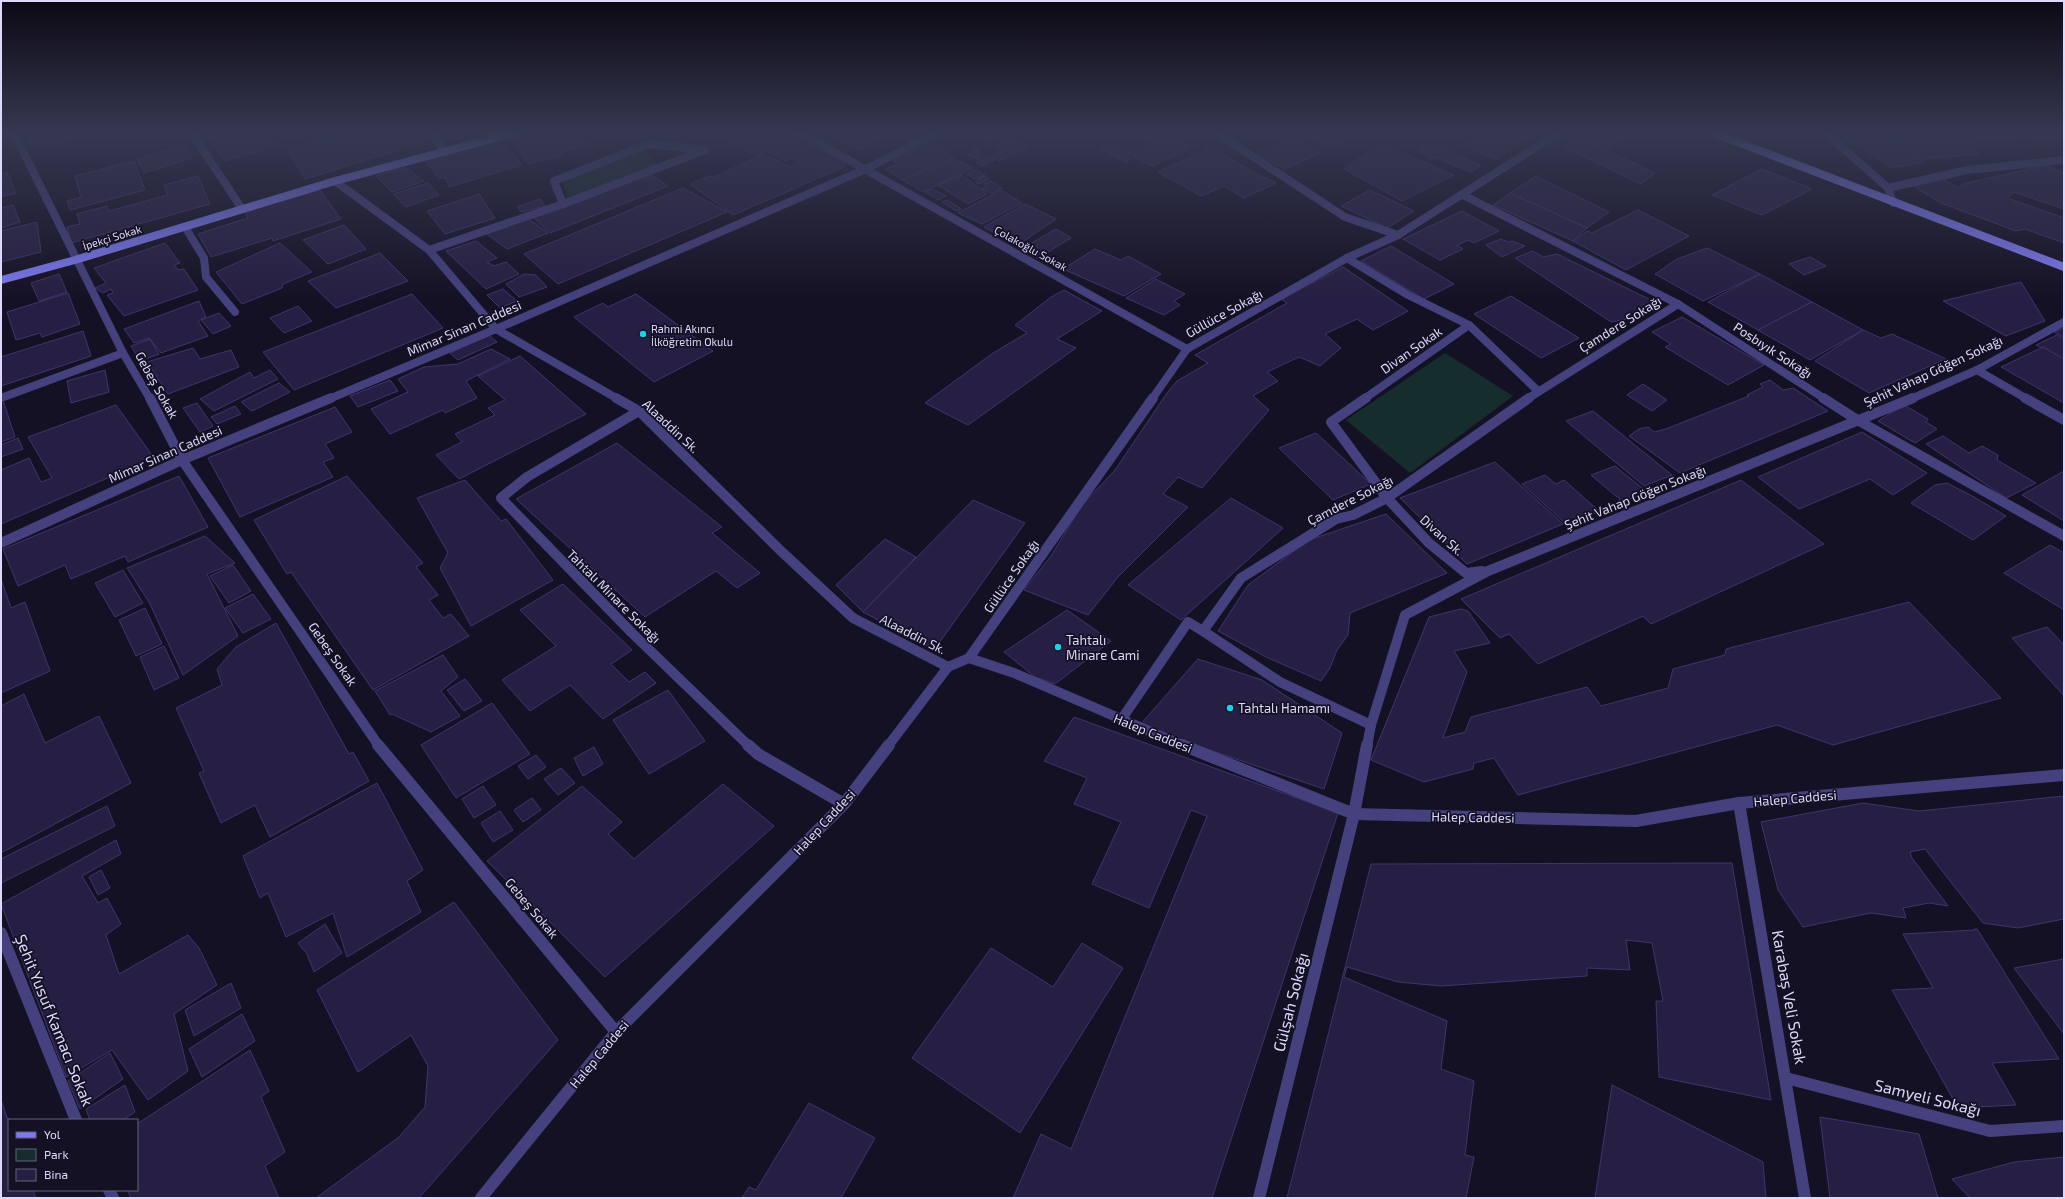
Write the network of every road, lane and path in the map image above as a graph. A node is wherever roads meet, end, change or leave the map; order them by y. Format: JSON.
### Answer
{"nodes":[{"id":1,"x":41,"y":189,"type":"edge"},
{"id":2,"x":229,"y":189,"type":"edge"},
{"id":3,"x":309,"y":189,"type":"edge"},
{"id":4,"x":346,"y":189,"type":"edge"},
{"id":5,"x":557,"y":189,"type":"edge"},
{"id":6,"x":603,"y":189,"type":"edge"},
{"id":7,"x":820,"y":189,"type":"edge"},
{"id":8,"x":902,"y":189,"type":"edge"},
{"id":9,"x":1303,"y":189,"type":"edge"},
{"id":10,"x":1472,"y":189,"type":"edge"},
{"id":11,"x":1857,"y":189,"type":"edge"},
{"id":12,"x":1888,"y":189,"type":"edge"},
{"id":13,"x":1463,"y":195,"type":"junction"},
{"id":14,"x":1893,"y":203,"type":"junction"},
{"id":15,"x":563,"y":204,"type":"junction"},
{"id":16,"x":242,"y":209,"type":"junction"},
{"id":17,"x":185,"y":226,"type":"junction"},
{"id":18,"x":1398,"y":235,"type":"junction"},
{"id":19,"x":429,"y":250,"type":"junction"},
{"id":20,"x":1347,"y":258,"type":"junction"},
{"id":21,"x":76,"y":260,"type":"junction"},
{"id":22,"x":2064,"y":267,"type":"edge"},
{"id":23,"x":1,"y":280,"type":"edge"},
{"id":24,"x":1678,"y":304,"type":"junction"},
{"id":25,"x":235,"y":312,"type":"dead end"},
{"id":26,"x":2064,"y":322,"type":"edge"},
{"id":27,"x":1470,"y":325,"type":"junction"},
{"id":28,"x":496,"y":329,"type":"junction"},
{"id":29,"x":1187,"y":349,"type":"junction"},
{"id":30,"x":123,"y":353,"type":"junction"},
{"id":31,"x":1977,"y":370,"type":"junction"},
{"id":32,"x":1538,"y":390,"type":"junction"},
{"id":33,"x":1,"y":398,"type":"edge"},
{"id":34,"x":639,"y":411,"type":"junction"},
{"id":35,"x":2064,"y":420,"type":"edge"},
{"id":36,"x":1859,"y":421,"type":"junction"},
{"id":37,"x":182,"y":460,"type":"junction"},
{"id":38,"x":1387,"y":498,"type":"junction"},
{"id":39,"x":2064,"y":536,"type":"edge"},
{"id":40,"x":1,"y":543,"type":"edge"},
{"id":41,"x":1488,"y":571,"type":"junction"},
{"id":42,"x":1203,"y":631,"type":"junction"},
{"id":43,"x":969,"y":658,"type":"junction"},
{"id":44,"x":948,"y":667,"type":"junction"},
{"id":45,"x":1121,"y":720,"type":"junction"},
{"id":46,"x":1370,"y":725,"type":"junction"},
{"id":47,"x":2064,"y":775,"type":"edge"},
{"id":48,"x":1739,"y":803,"type":"junction"},
{"id":49,"x":844,"y":804,"type":"junction"},
{"id":50,"x":1354,"y":814,"type":"junction"},
{"id":51,"x":1,"y":933,"type":"edge"},
{"id":52,"x":616,"y":1032,"type":"junction"},
{"id":53,"x":1786,"y":1078,"type":"junction"},
{"id":54,"x":76,"y":1119,"type":"edge"},
{"id":55,"x":2064,"y":1126,"type":"edge"},
{"id":56,"x":481,"y":1198,"type":"edge"},
{"id":57,"x":1259,"y":1198,"type":"edge"},
{"id":58,"x":1805,"y":1198,"type":"edge"}],
"edges":[{"from":1,"to":21,"type":"street","name":"Gebeş Sokak"},
{"from":2,"to":16,"type":"street"},
{"from":3,"to":16,"type":"main road","name":"İpekçi Sokak"},
{"from":4,"to":19,"type":"street","name":"Alaaddin Sk."},
{"from":5,"to":15,"type":"street"},
{"from":6,"to":15,"type":"street"},
{"from":7,"to":28,"type":"street","name":"Mimar Sinan Caddesi"},
{"from":8,"to":29,"type":"street","name":"Çolakoğlu Sokak"},
{"from":9,"to":18,"type":"street"},
{"from":10,"to":13,"type":"street","name":"Güllüce Sokağı"},
{"from":11,"to":14,"type":"main road"},
{"from":12,"to":14,"type":"street"},
{"from":13,"to":18,"type":"street","name":"Güllüce Sokağı"},
{"from":13,"to":24,"type":"street","name":"Posbıyık Sokağı"},
{"from":14,"to":22,"type":"main road"},
{"from":15,"to":19,"type":"street"},
{"from":16,"to":17,"type":"main road","name":"İpekçi Sokak"},
{"from":17,"to":21,"type":"main road","name":"İpekçi Sokak"},
{"from":17,"to":25,"type":"street"},
{"from":18,"to":20,"type":"street","name":"Güllüce Sokağı"},
{"from":19,"to":28,"type":"street","name":"Alaaddin Sk."},
{"from":20,"to":27,"type":"street","name":"Divan Sokak"},
{"from":20,"to":29,"type":"street","name":"Güllüce Sokağı"},
{"from":21,"to":23,"type":"main road","name":"İpekçi Sokak"},
{"from":21,"to":30,"type":"street","name":"Gebeş Sokak"},
{"from":24,"to":32,"type":"street","name":"Çamdere Sokağı"},
{"from":24,"to":36,"type":"street","name":"Posbıyık Sokağı"},
{"from":26,"to":31,"type":"street","name":"Şehit Vahap Göğen Sokağı"},
{"from":27,"to":32,"type":"street"},
{"from":27,"to":38,"type":"street","name":"Divan Sokak"},
{"from":28,"to":34,"type":"street","name":"Alaaddin Sk."},
{"from":28,"to":37,"type":"street","name":"Mimar Sinan Caddesi"},
{"from":29,"to":43,"type":"street","name":"Güllüce Sokağı"},
{"from":30,"to":33,"type":"street"},
{"from":30,"to":37,"type":"street","name":"Gebeş Sokak"},
{"from":31,"to":35,"type":"street"},
{"from":31,"to":36,"type":"street","name":"Şehit Vahap Göğen Sokağı"},
{"from":32,"to":38,"type":"street","name":"Çamdere Sokağı"},
{"from":34,"to":44,"type":"street","name":"Alaaddin Sk."},
{"from":34,"to":49,"type":"street","name":"Tahtalı Minare Sokağı"},
{"from":36,"to":39,"type":"street","name":"Posbıyık Sokağı"},
{"from":36,"to":41,"type":"street","name":"Şehit Vahap Göğen Sokağı"},
{"from":37,"to":40,"type":"street","name":"Mimar Sinan Caddesi"},
{"from":37,"to":52,"type":"street","name":"Gebeş Sokak"},
{"from":38,"to":41,"type":"street","name":"Divan Sk."},
{"from":38,"to":42,"type":"street","name":"Çamdere Sokağı"},
{"from":41,"to":46,"type":"street","name":"Şehit Vahap Göğen Sokağı"},
{"from":42,"to":45,"type":"street"},
{"from":42,"to":46,"type":"street"},
{"from":43,"to":44,"type":"street","name":"Halep Caddesi"},
{"from":43,"to":45,"type":"street","name":"Halep Caddesi"},
{"from":44,"to":49,"type":"street","name":"Halep Caddesi"},
{"from":45,"to":50,"type":"street","name":"Halep Caddesi"},
{"from":46,"to":50,"type":"street","name":"Şehit Vahap Göğen Sokağı"},
{"from":47,"to":48,"type":"street","name":"Halep Caddesi"},
{"from":48,"to":50,"type":"street","name":"Halep Caddesi"},
{"from":48,"to":53,"type":"street","name":"Karabaş Veli Sokak"},
{"from":49,"to":52,"type":"street","name":"Halep Caddesi"},
{"from":50,"to":57,"type":"street","name":"Gülşah Sokağı"},
{"from":51,"to":54,"type":"street","name":"Şehit Yusuf Kamacı Sokak"},
{"from":52,"to":56,"type":"street","name":"Halep Caddesi"},
{"from":53,"to":55,"type":"street","name":"Samyeli Sokağı"},
{"from":53,"to":58,"type":"street","name":"Karabaş Veli Sokak"}]}
